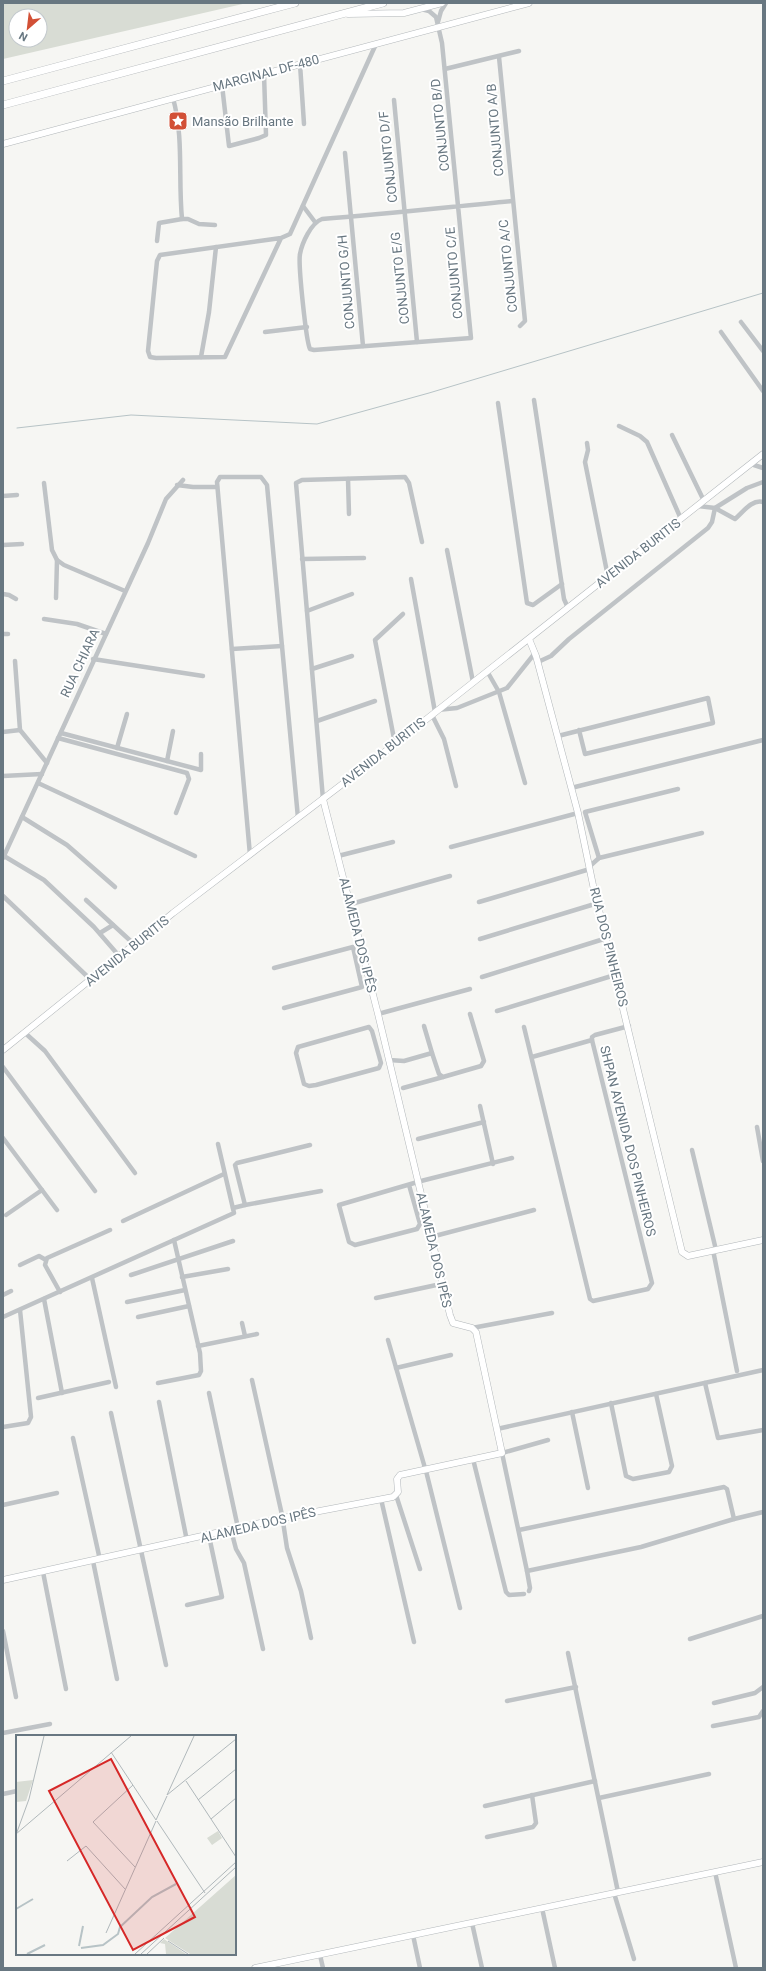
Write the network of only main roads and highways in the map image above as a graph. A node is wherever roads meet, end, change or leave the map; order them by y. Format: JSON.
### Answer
{"nodes":[{"id":1,"x":295,"y":3,"type":"edge"},
{"id":2,"x":383,"y":3,"type":"edge"},
{"id":3,"x":3,"y":80,"type":"edge"},
{"id":4,"x":3,"y":105,"type":"edge"}],
"edges":[{"from":1,"to":3,"type":"main road"},
{"from":2,"to":4,"type":"main road"}]}
